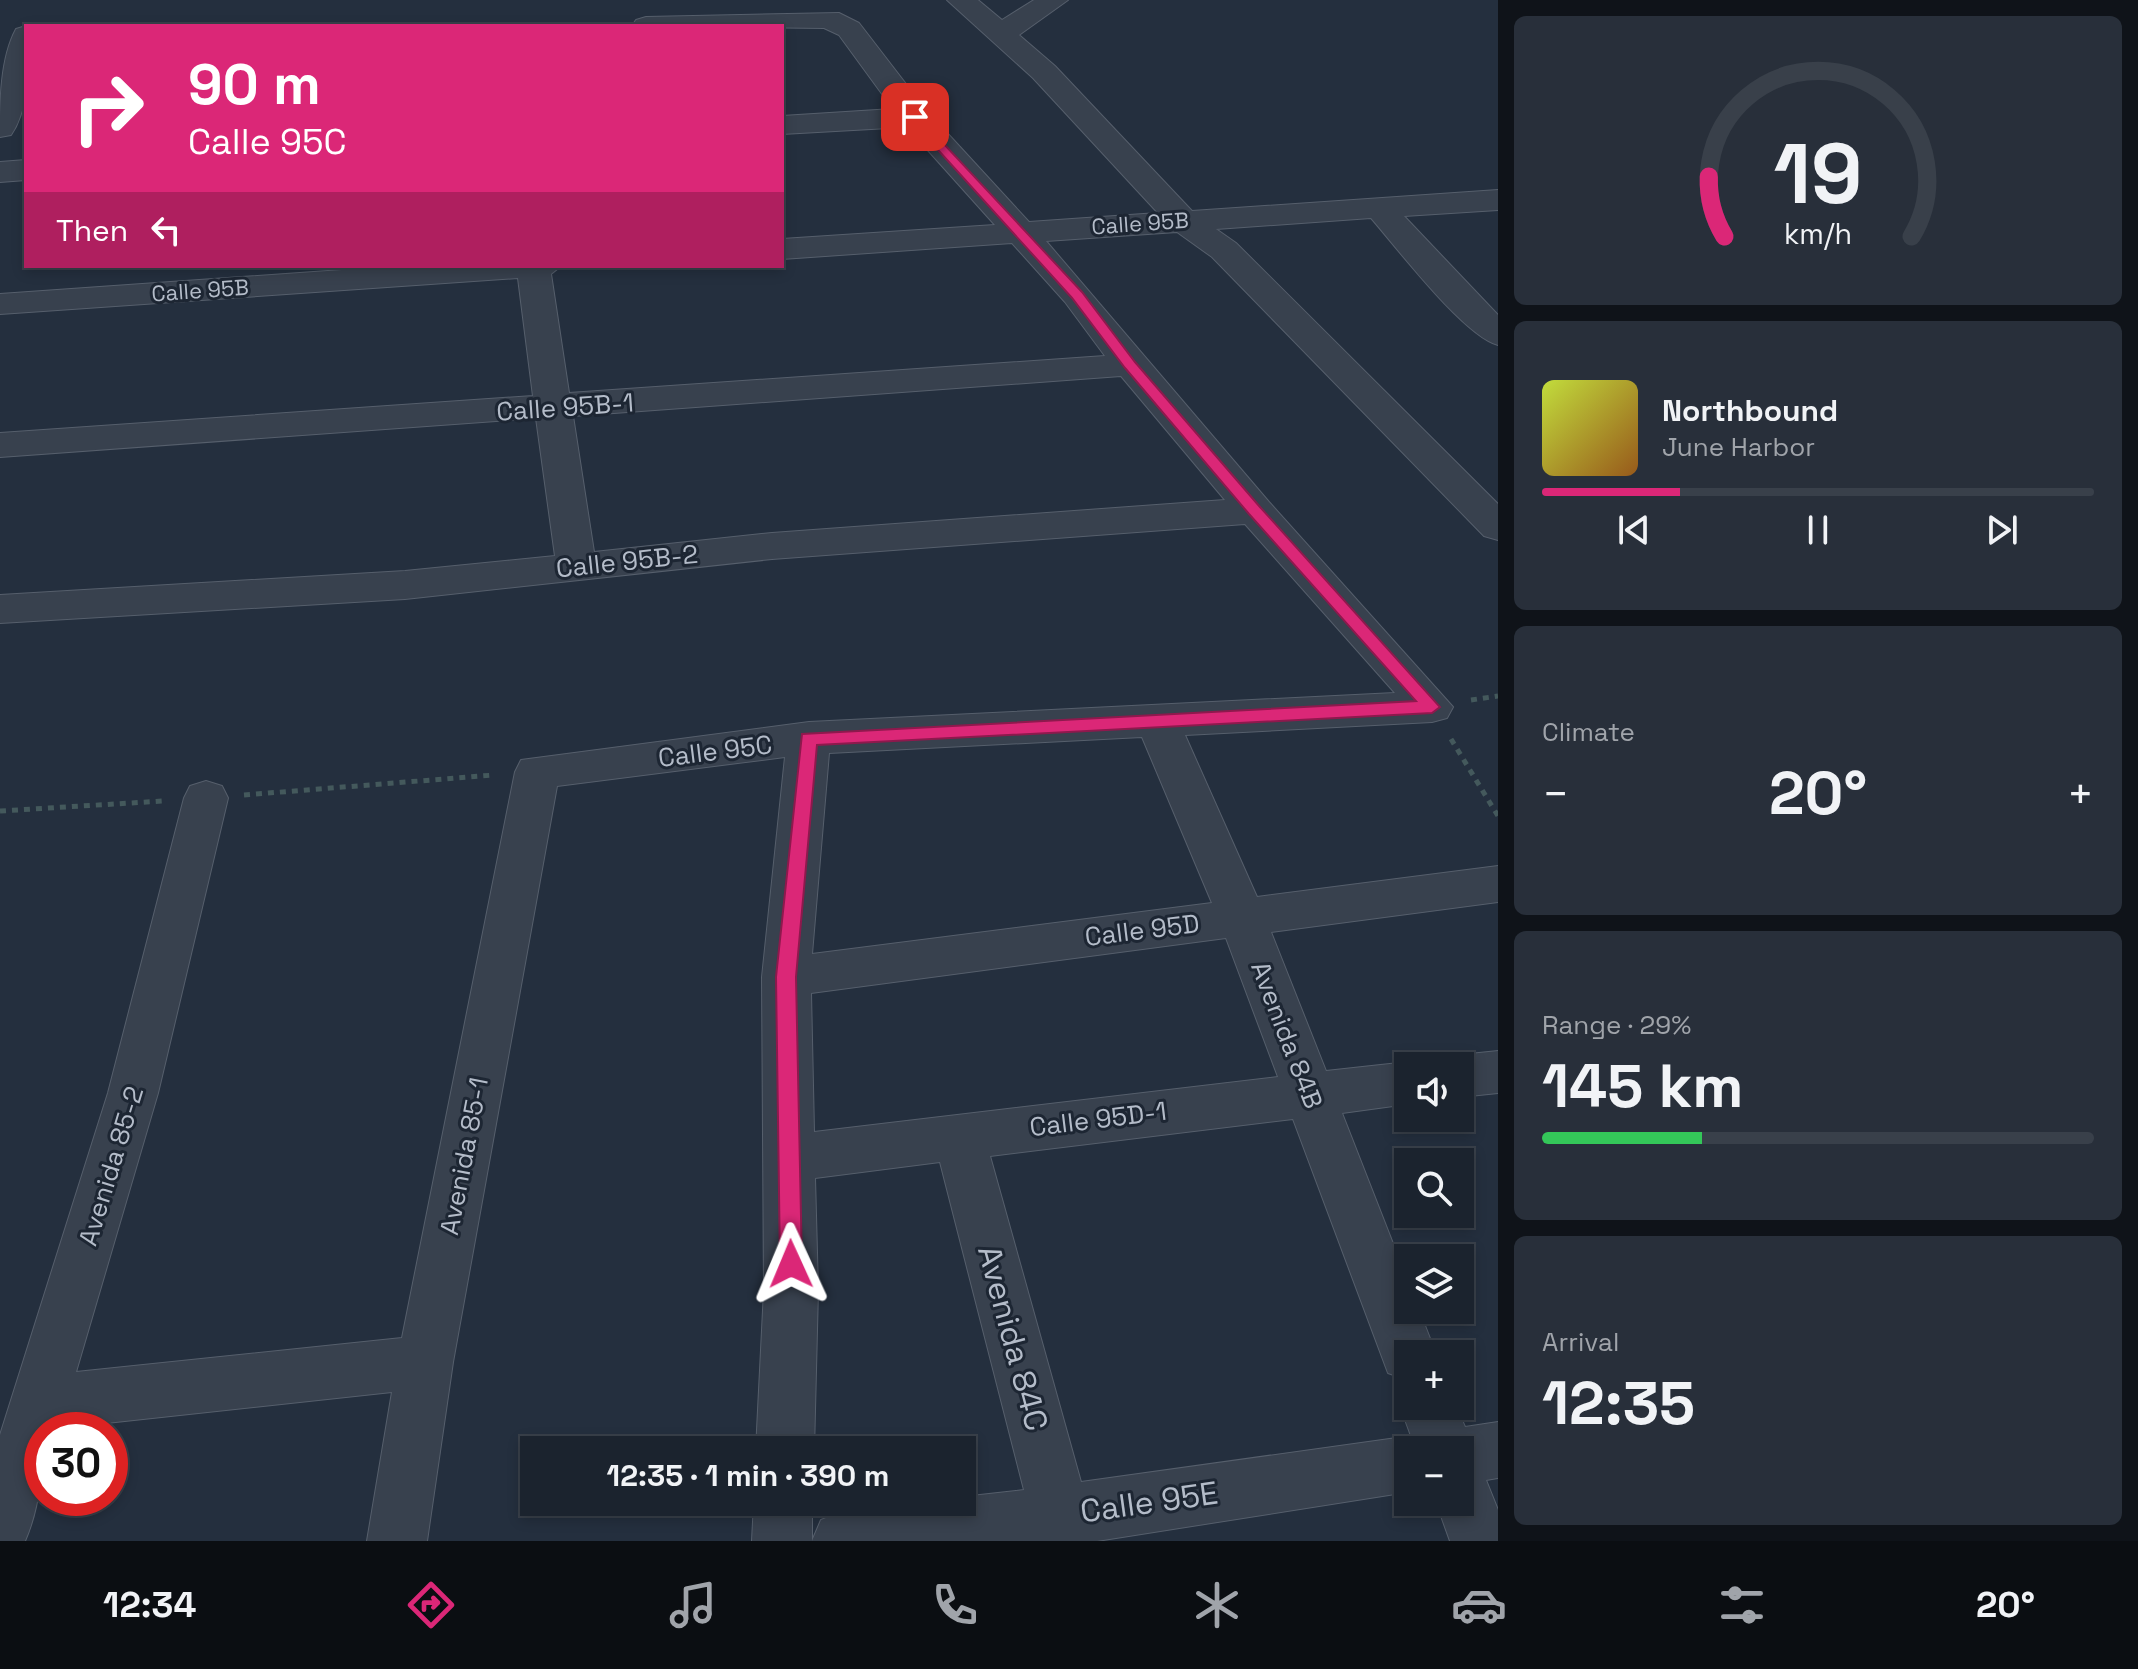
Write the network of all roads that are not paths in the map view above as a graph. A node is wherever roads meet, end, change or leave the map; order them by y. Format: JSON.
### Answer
{"nodes":[{"id":1,"x":961,"y":0,"type":"edge"},
{"id":2,"x":1054,"y":0,"type":"edge"},
{"id":3,"x":698,"y":24,"type":"edge"},
{"id":4,"x":1000,"y":34,"type":"junction"},
{"id":5,"x":22,"y":42,"type":"edge"},
{"id":6,"x":915,"y":117,"type":"junction"},
{"id":7,"x":784,"y":125,"type":"edge"},
{"id":8,"x":0,"y":128,"type":"edge"},
{"id":9,"x":24,"y":170,"type":"edge"},
{"id":10,"x":0,"y":172,"type":"edge"},
{"id":11,"x":1498,"y":200,"type":"edge"},
{"id":12,"x":1379,"y":208,"type":"junction"},
{"id":13,"x":1182,"y":220,"type":"junction"},
{"id":14,"x":1019,"y":232,"type":"junction"},
{"id":15,"x":784,"y":249,"type":"edge"},
{"id":16,"x":505,"y":268,"type":"edge"},
{"id":17,"x":533,"y":268,"type":"edge"},
{"id":18,"x":0,"y":304,"type":"edge"},
{"id":19,"x":1498,"y":334,"type":"edge"},
{"id":20,"x":1130,"y":365,"type":"junction"},
{"id":21,"x":552,"y":408,"type":"junction"},
{"id":22,"x":0,"y":445,"type":"edge"},
{"id":23,"x":1255,"y":511,"type":"junction"},
{"id":24,"x":1498,"y":527,"type":"edge"},
{"id":25,"x":576,"y":567,"type":"junction"},
{"id":26,"x":0,"y":609,"type":"edge"},
{"id":27,"x":1156,"y":719,"type":"junction"},
{"id":28,"x":809,"y":738,"type":"junction"},
{"id":29,"x":537,"y":772,"type":"joint"},
{"id":30,"x":206,"y":798,"type":"road end"},
{"id":31,"x":1498,"y":884,"type":"edge"},
{"id":32,"x":1242,"y":917,"type":"junction"},
{"id":33,"x":786,"y":977,"type":"junction"},
{"id":34,"x":1498,"y":1072,"type":"edge"},
{"id":35,"x":1474,"y":1075,"type":"edge"},
{"id":36,"x":1394,"y":1085,"type":"edge"},
{"id":37,"x":1309,"y":1094,"type":"junction"},
{"id":38,"x":959,"y":1136,"type":"junction"},
{"id":39,"x":789,"y":1158,"type":"junction"},
{"id":40,"x":1403,"y":1340,"type":"edge"},
{"id":41,"x":425,"y":1362,"type":"junction"},
{"id":42,"x":39,"y":1403,"type":"junction"},
{"id":43,"x":786,"y":1436,"type":"edge"},
{"id":44,"x":1498,"y":1450,"type":"edge"},
{"id":45,"x":1474,"y":1454,"type":"edge"},
{"id":46,"x":1394,"y":1466,"type":"edge"},
{"id":47,"x":783,"y":1516,"type":"edge"},
{"id":48,"x":1471,"y":1516,"type":"edge"},
{"id":49,"x":1064,"y":1528,"type":"edge"},
{"id":50,"x":0,"y":1530,"type":"edge"},
{"id":51,"x":397,"y":1541,"type":"edge"},
{"id":52,"x":782,"y":1541,"type":"edge"},
{"id":53,"x":842,"y":1541,"type":"edge"},
{"id":54,"x":1480,"y":1541,"type":"edge"}],
"edges":[{"from":1,"to":4,"type":"street"},
{"from":2,"to":4,"type":"street"},
{"from":3,"to":6,"type":"street"},
{"from":4,"to":13,"type":"street"},
{"from":5,"to":8,"type":"street"},
{"from":6,"to":7,"type":"street"},
{"from":6,"to":14,"type":"street"},
{"from":9,"to":10,"type":"street"},
{"from":11,"to":12,"type":"street","name":"Calle 95B"},
{"from":12,"to":13,"type":"street","name":"Calle 95B"},
{"from":12,"to":19,"type":"street"},
{"from":13,"to":14,"type":"street","name":"Calle 95B"},
{"from":13,"to":24,"type":"street"},
{"from":14,"to":15,"type":"street","name":"Calle 95B"},
{"from":14,"to":20,"type":"street"},
{"from":16,"to":18,"type":"street","name":"Calle 95B"},
{"from":17,"to":21,"type":"street"},
{"from":20,"to":21,"type":"street","name":"Calle 95B-1"},
{"from":20,"to":23,"type":"street"},
{"from":21,"to":22,"type":"street","name":"Calle 95B-1"},
{"from":21,"to":25,"type":"street"},
{"from":23,"to":25,"type":"street","name":"Calle 95B-2"},
{"from":23,"to":27,"type":"street","name":"Calle 95C"},
{"from":25,"to":26,"type":"street","name":"Calle 95B-2"},
{"from":27,"to":28,"type":"street","name":"Calle 95C"},
{"from":27,"to":32,"type":"street","name":"Avenida 84B"},
{"from":28,"to":29,"type":"street","name":"Calle 95C"},
{"from":28,"to":33,"type":"street"},
{"from":29,"to":41,"type":"street","name":"Avenida 85-1"},
{"from":30,"to":42,"type":"street","name":"Avenida 85-2"},
{"from":31,"to":32,"type":"street","name":"Calle 95D"},
{"from":32,"to":33,"type":"street","name":"Calle 95D"},
{"from":32,"to":37,"type":"street","name":"Avenida 84B"},
{"from":33,"to":39,"type":"street"},
{"from":34,"to":35,"type":"street"},
{"from":36,"to":37,"type":"street","name":"Calle 95D-1"},
{"from":37,"to":38,"type":"street","name":"Calle 95D-1"},
{"from":37,"to":40,"type":"street","name":"Avenida 84B"},
{"from":38,"to":39,"type":"street","name":"Calle 95D-1"},
{"from":38,"to":49,"type":"street","name":"Avenida 84C"},
{"from":39,"to":43,"type":"street"},
{"from":41,"to":42,"type":"street"},
{"from":41,"to":51,"type":"street","name":"Avenida 85-1"},
{"from":42,"to":50,"type":"street","name":"Avenida 85-2"},
{"from":44,"to":45,"type":"street"},
{"from":46,"to":49,"type":"street","name":"Calle 95E"},
{"from":47,"to":52,"type":"street"},
{"from":48,"to":54,"type":"street"},
{"from":49,"to":53,"type":"street","name":"Calle 95E"}]}
